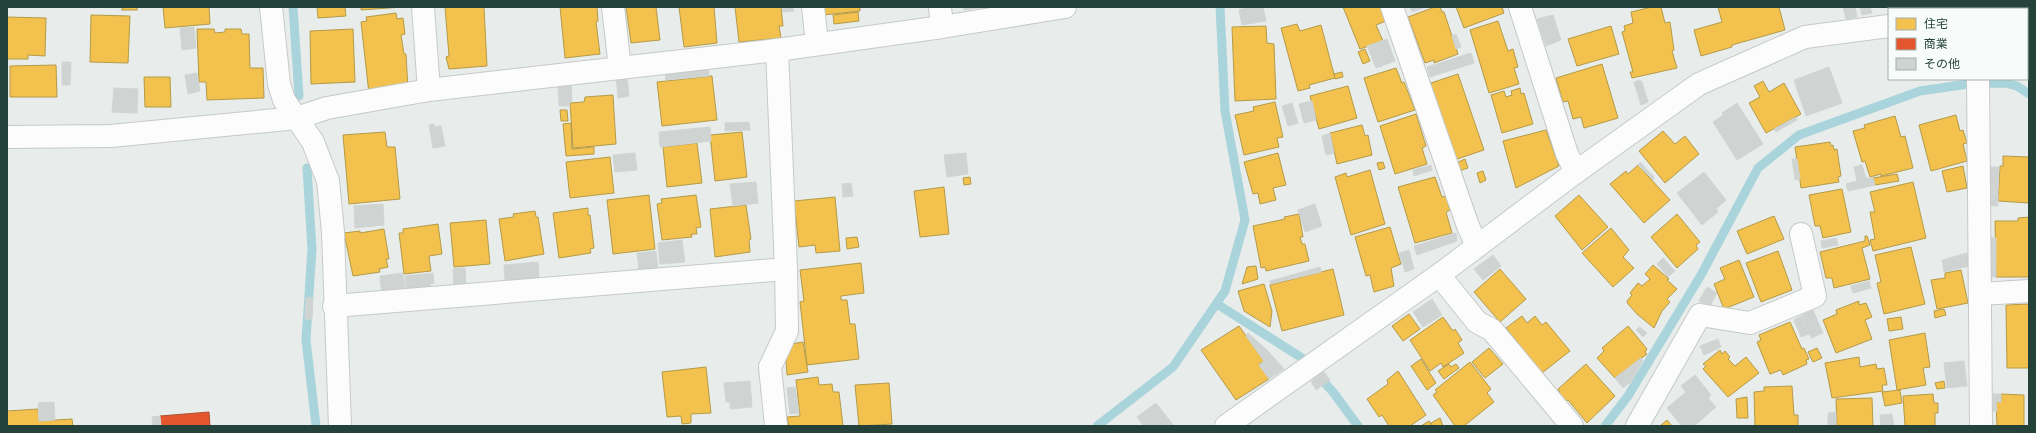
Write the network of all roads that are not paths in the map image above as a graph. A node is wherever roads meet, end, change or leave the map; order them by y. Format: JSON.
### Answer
{"nodes":[{"id":1,"x":271,"y":7,"type":"edge"},
{"id":2,"x":423,"y":7,"type":"edge"},
{"id":3,"x":613,"y":7,"type":"edge"},
{"id":4,"x":813,"y":7,"type":"edge"},
{"id":5,"x":1065,"y":7,"type":"edge"},
{"id":6,"x":1392,"y":7,"type":"edge"},
{"id":7,"x":1520,"y":7,"type":"edge"},
{"id":8,"x":941,"y":17,"type":"edge"},
{"id":9,"x":1888,"y":26,"type":"edge"},
{"id":10,"x":817,"y":44,"type":"junction"},
{"id":11,"x":777,"y":50,"type":"junction"},
{"id":12,"x":620,"y":68,"type":"junction"},
{"id":13,"x":1978,"y":87,"type":"edge"},
{"id":14,"x":429,"y":90,"type":"junction"},
{"id":15,"x":297,"y":118,"type":"junction"},
{"id":16,"x":7,"y":137,"type":"edge"},
{"id":17,"x":1576,"y":172,"type":"junction"},
{"id":18,"x":1801,"y":234,"type":"dead end"},
{"id":19,"x":1477,"y":246,"type":"junction"},
{"id":20,"x":786,"y":269,"type":"junction"},
{"id":21,"x":1438,"y":274,"type":"junction"},
{"id":22,"x":2029,"y":291,"type":"edge"},
{"id":23,"x":1981,"y":294,"type":"junction"},
{"id":24,"x":334,"y":306,"type":"junction"},
{"id":25,"x":340,"y":426,"type":"edge"},
{"id":26,"x":776,"y":426,"type":"edge"},
{"id":27,"x":1226,"y":426,"type":"edge"},
{"id":28,"x":1572,"y":426,"type":"edge"},
{"id":29,"x":1637,"y":426,"type":"edge"},
{"id":30,"x":1981,"y":426,"type":"edge"}],
"edges":[{"from":1,"to":15,"type":"street"},
{"from":2,"to":14,"type":"street"},
{"from":3,"to":12,"type":"street"},
{"from":4,"to":10,"type":"street"},
{"from":5,"to":8,"type":"street"},
{"from":6,"to":19,"type":"street"},
{"from":7,"to":17,"type":"street"},
{"from":8,"to":10,"type":"street"},
{"from":9,"to":17,"type":"street"},
{"from":10,"to":11,"type":"street"},
{"from":11,"to":12,"type":"street"},
{"from":11,"to":20,"type":"street"},
{"from":12,"to":14,"type":"street"},
{"from":13,"to":23,"type":"street"},
{"from":14,"to":15,"type":"street"},
{"from":15,"to":16,"type":"street"},
{"from":15,"to":24,"type":"street"},
{"from":17,"to":19,"type":"street"},
{"from":18,"to":29,"type":"street"},
{"from":19,"to":21,"type":"street"},
{"from":20,"to":24,"type":"street"},
{"from":20,"to":26,"type":"street"},
{"from":21,"to":27,"type":"street"},
{"from":21,"to":28,"type":"street"},
{"from":22,"to":23,"type":"street"},
{"from":23,"to":30,"type":"street"},
{"from":24,"to":25,"type":"street"}]}
